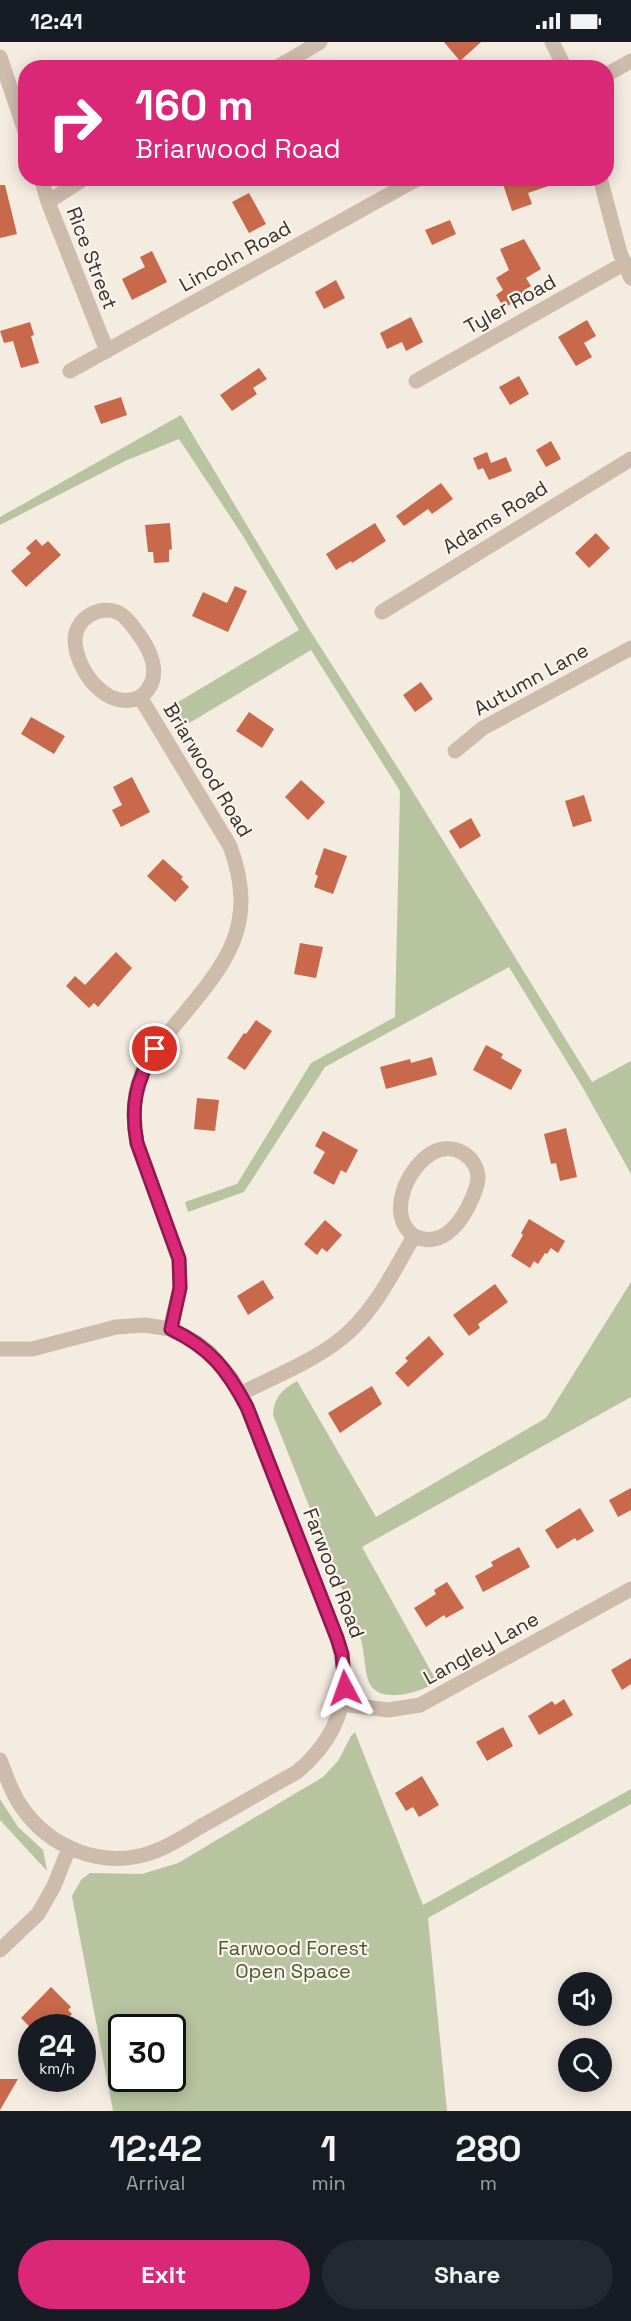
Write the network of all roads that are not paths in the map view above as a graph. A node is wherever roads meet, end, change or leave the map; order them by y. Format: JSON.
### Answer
{"nodes":[{"id":1,"x":320,"y":42,"type":"edge"},
{"id":2,"x":552,"y":42,"type":"edge"},
{"id":3,"x":0,"y":57,"type":"edge"},
{"id":4,"x":290,"y":60,"type":"edge"},
{"id":5,"x":561,"y":60,"type":"edge"},
{"id":6,"x":631,"y":62,"type":"edge"},
{"id":7,"x":614,"y":71,"type":"edge"},
{"id":8,"x":18,"y":110,"type":"edge"},
{"id":9,"x":43,"y":186,"type":"edge"},
{"id":10,"x":73,"y":186,"type":"edge"},
{"id":11,"x":405,"y":186,"type":"edge"},
{"id":12,"x":602,"y":186,"type":"edge"},
{"id":13,"x":48,"y":202,"type":"junction"},
{"id":14,"x":628,"y":271,"type":"edge"},
{"id":15,"x":107,"y":351,"type":"junction"},
{"id":16,"x":70,"y":371,"type":"dead end"},
{"id":17,"x":416,"y":381,"type":"dead end"},
{"id":18,"x":631,"y":459,"type":"edge"},
{"id":19,"x":382,"y":612,"type":"dead end"},
{"id":20,"x":631,"y":648,"type":"edge"},
{"id":21,"x":140,"y":697,"type":"junction"},
{"id":22,"x":455,"y":751,"type":"dead end"},
{"id":23,"x":414,"y":1236,"type":"junction"},
{"id":24,"x":171,"y":1329,"type":"junction"},
{"id":25,"x":0,"y":1349,"type":"edge"},
{"id":26,"x":240,"y":1394,"type":"junction"},
{"id":27,"x":631,"y":1589,"type":"edge"},
{"id":28,"x":342,"y":1704,"type":"junction"},
{"id":29,"x":0,"y":1760,"type":"edge"},
{"id":30,"x":69,"y":1848,"type":"junction"},
{"id":31,"x":0,"y":1950,"type":"edge"}],
"edges":[{"from":1,"to":4,"type":"street"},
{"from":2,"to":5,"type":"street"},
{"from":3,"to":8,"type":"street"},
{"from":6,"to":7,"type":"street"},
{"from":9,"to":13,"type":"street","name":"Rice Street"},
{"from":10,"to":13,"type":"street"},
{"from":11,"to":15,"type":"street","name":"Lincoln Road"},
{"from":12,"to":14,"type":"street"},
{"from":13,"to":15,"type":"street","name":"Rice Street"},
{"from":14,"to":17,"type":"street","name":"Tyler Road"},
{"from":15,"to":16,"type":"street","name":"Lincoln Road"},
{"from":18,"to":19,"type":"street","name":"Adams Road"},
{"from":20,"to":22,"type":"street","name":"Autumn Lane"},
{"from":21,"to":21,"type":"street","name":"Briarwood Road"},
{"from":21,"to":24,"type":"street","name":"Briarwood Road"},
{"from":23,"to":23,"type":"street"},
{"from":23,"to":26,"type":"street"},
{"from":24,"to":25,"type":"street","name":"Farwood Road"},
{"from":24,"to":26,"type":"street","name":"Farwood Road"},
{"from":26,"to":28,"type":"street","name":"Farwood Road"},
{"from":27,"to":28,"type":"street","name":"Langley Lane"},
{"from":28,"to":30,"type":"street","name":"Farwood Road"},
{"from":29,"to":30,"type":"street","name":"Farwood Road"},
{"from":30,"to":31,"type":"street"}]}
